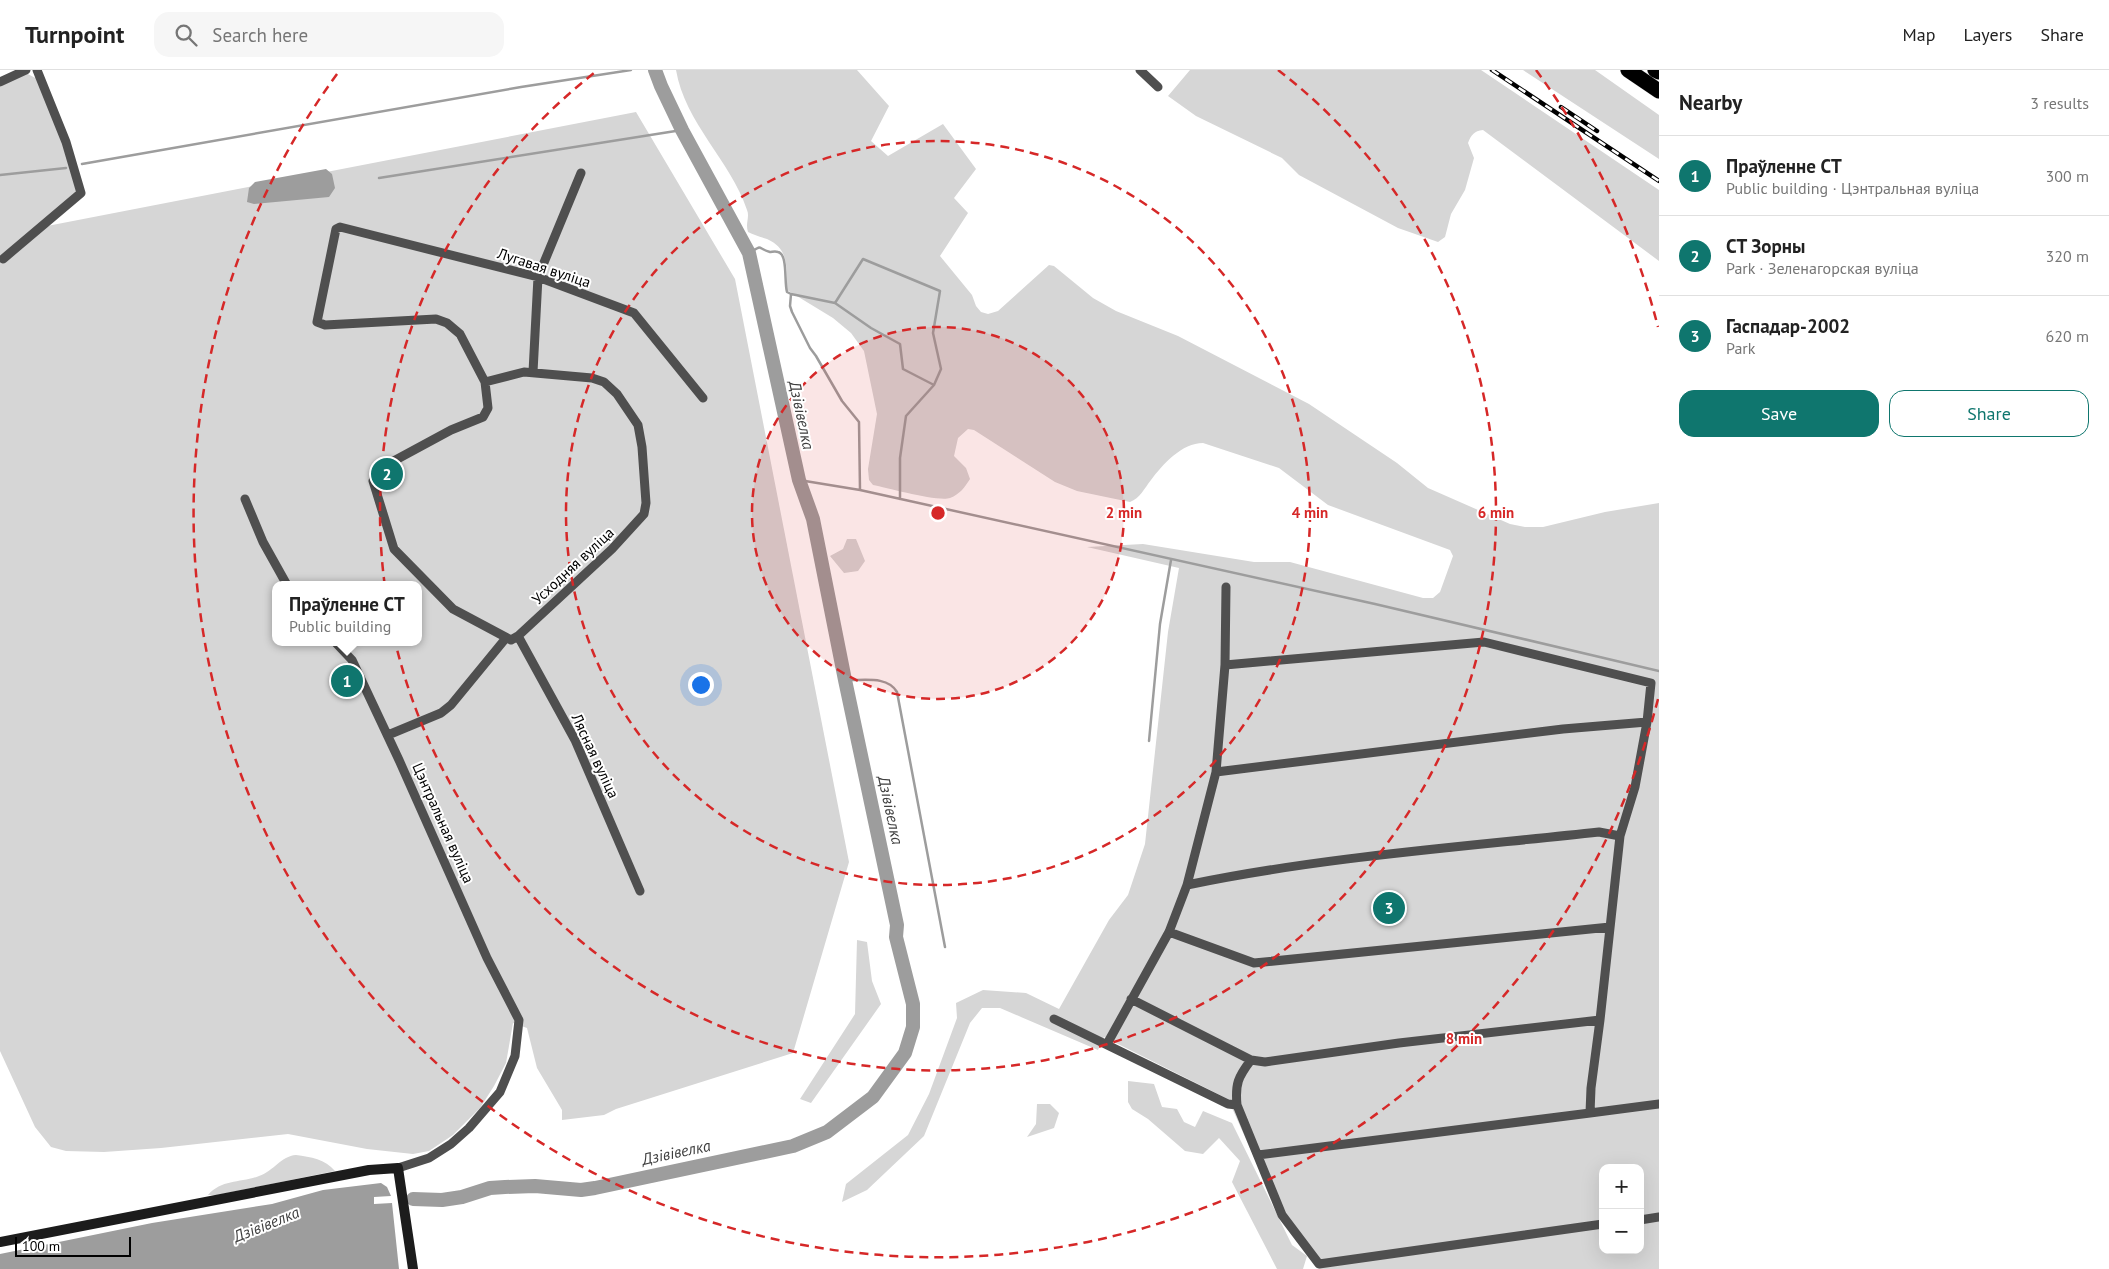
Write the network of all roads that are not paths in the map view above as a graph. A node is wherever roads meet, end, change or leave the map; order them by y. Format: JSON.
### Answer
{"nodes":[{"id":1,"x":26,"y":70,"type":"edge"},
{"id":2,"x":38,"y":70,"type":"edge"},
{"id":3,"x":1140,"y":70,"type":"edge"},
{"id":4,"x":1628,"y":70,"type":"edge"},
{"id":5,"x":1656,"y":70,"type":"edge"},
{"id":6,"x":1659,"y":72,"type":"edge"},
{"id":7,"x":0,"y":82,"type":"edge"},
{"id":8,"x":1158,"y":87,"type":"dead end"},
{"id":9,"x":1659,"y":91,"type":"edge"},
{"id":10,"x":581,"y":173,"type":"dead end"},
{"id":11,"x":3,"y":258,"type":"dead end"},
{"id":12,"x":538,"y":277,"type":"junction"},
{"id":13,"x":533,"y":372,"type":"junction"},
{"id":14,"x":485,"y":382,"type":"junction"},
{"id":15,"x":703,"y":398,"type":"dead end"},
{"id":16,"x":245,"y":499,"type":"dead end"},
{"id":17,"x":285,"y":581,"type":"edge"},
{"id":18,"x":1226,"y":586,"type":"dead end"},
{"id":19,"x":518,"y":636,"type":"junction"},
{"id":20,"x":506,"y":638,"type":"junction"},
{"id":21,"x":339,"y":646,"type":"edge"},
{"id":22,"x":1224,"y":665,"type":"junction"},
{"id":23,"x":1647,"y":722,"type":"junction"},
{"id":24,"x":388,"y":736,"type":"junction"},
{"id":25,"x":1216,"y":772,"type":"junction"},
{"id":26,"x":1620,"y":836,"type":"junction"},
{"id":27,"x":1187,"y":885,"type":"junction"},
{"id":28,"x":640,"y":891,"type":"dead end"},
{"id":29,"x":1610,"y":927,"type":"junction"},
{"id":30,"x":1169,"y":932,"type":"junction"},
{"id":31,"x":1131,"y":999,"type":"junction"},
{"id":32,"x":1054,"y":1019,"type":"dead end"},
{"id":33,"x":1600,"y":1020,"type":"junction"},
{"id":34,"x":1107,"y":1044,"type":"junction"},
{"id":35,"x":1251,"y":1060,"type":"junction"},
{"id":36,"x":1659,"y":1104,"type":"edge"},
{"id":37,"x":1237,"y":1105,"type":"junction"},
{"id":38,"x":1590,"y":1113,"type":"junction"},
{"id":39,"x":1258,"y":1155,"type":"junction"},
{"id":40,"x":398,"y":1168,"type":"junction"},
{"id":41,"x":1659,"y":1217,"type":"edge"},
{"id":42,"x":1644,"y":1219,"type":"edge"},
{"id":43,"x":1599,"y":1225,"type":"edge"},
{"id":44,"x":0,"y":1242,"type":"edge"},
{"id":45,"x":1334,"y":1262,"type":"junction"},
{"id":46,"x":413,"y":1269,"type":"edge"},
{"id":47,"x":1344,"y":1269,"type":"edge"}],
"edges":[{"from":1,"to":7,"type":"street"},
{"from":2,"to":11,"type":"street"},
{"from":3,"to":8,"type":"street"},
{"from":4,"to":9,"type":"highway"},
{"from":5,"to":6,"type":"highway"},
{"from":10,"to":12,"type":"street"},
{"from":12,"to":13,"type":"street"},
{"from":12,"to":14,"type":"street","name":"Лугавая вуліца"},
{"from":12,"to":15,"type":"street","name":"Лугавая вуліца"},
{"from":13,"to":14,"type":"street"},
{"from":13,"to":19,"type":"street","name":"Усходняя вуліца"},
{"from":14,"to":20,"type":"street"},
{"from":16,"to":17,"type":"street"},
{"from":18,"to":22,"type":"street"},
{"from":19,"to":20,"type":"street"},
{"from":19,"to":28,"type":"street","name":"Лясная вуліца"},
{"from":20,"to":24,"type":"street"},
{"from":21,"to":24,"type":"street","name":"Цэнтральная вуліца"},
{"from":22,"to":23,"type":"street"},
{"from":22,"to":25,"type":"street"},
{"from":23,"to":25,"type":"street"},
{"from":23,"to":26,"type":"street"},
{"from":24,"to":40,"type":"street","name":"Цэнтральная вуліца"},
{"from":25,"to":27,"type":"street"},
{"from":26,"to":27,"type":"street"},
{"from":26,"to":29,"type":"street"},
{"from":27,"to":30,"type":"street"},
{"from":29,"to":30,"type":"street"},
{"from":29,"to":33,"type":"street"},
{"from":30,"to":31,"type":"street"},
{"from":31,"to":34,"type":"street"},
{"from":31,"to":35,"type":"street"},
{"from":32,"to":34,"type":"street"},
{"from":33,"to":35,"type":"street"},
{"from":33,"to":38,"type":"street"},
{"from":34,"to":37,"type":"street"},
{"from":35,"to":37,"type":"street"},
{"from":36,"to":38,"type":"street"},
{"from":37,"to":39,"type":"street"},
{"from":38,"to":39,"type":"street"},
{"from":39,"to":45,"type":"street"},
{"from":40,"to":44,"type":"street"},
{"from":40,"to":46,"type":"street"},
{"from":41,"to":42,"type":"street"},
{"from":43,"to":45,"type":"street"},
{"from":45,"to":47,"type":"street"}]}
